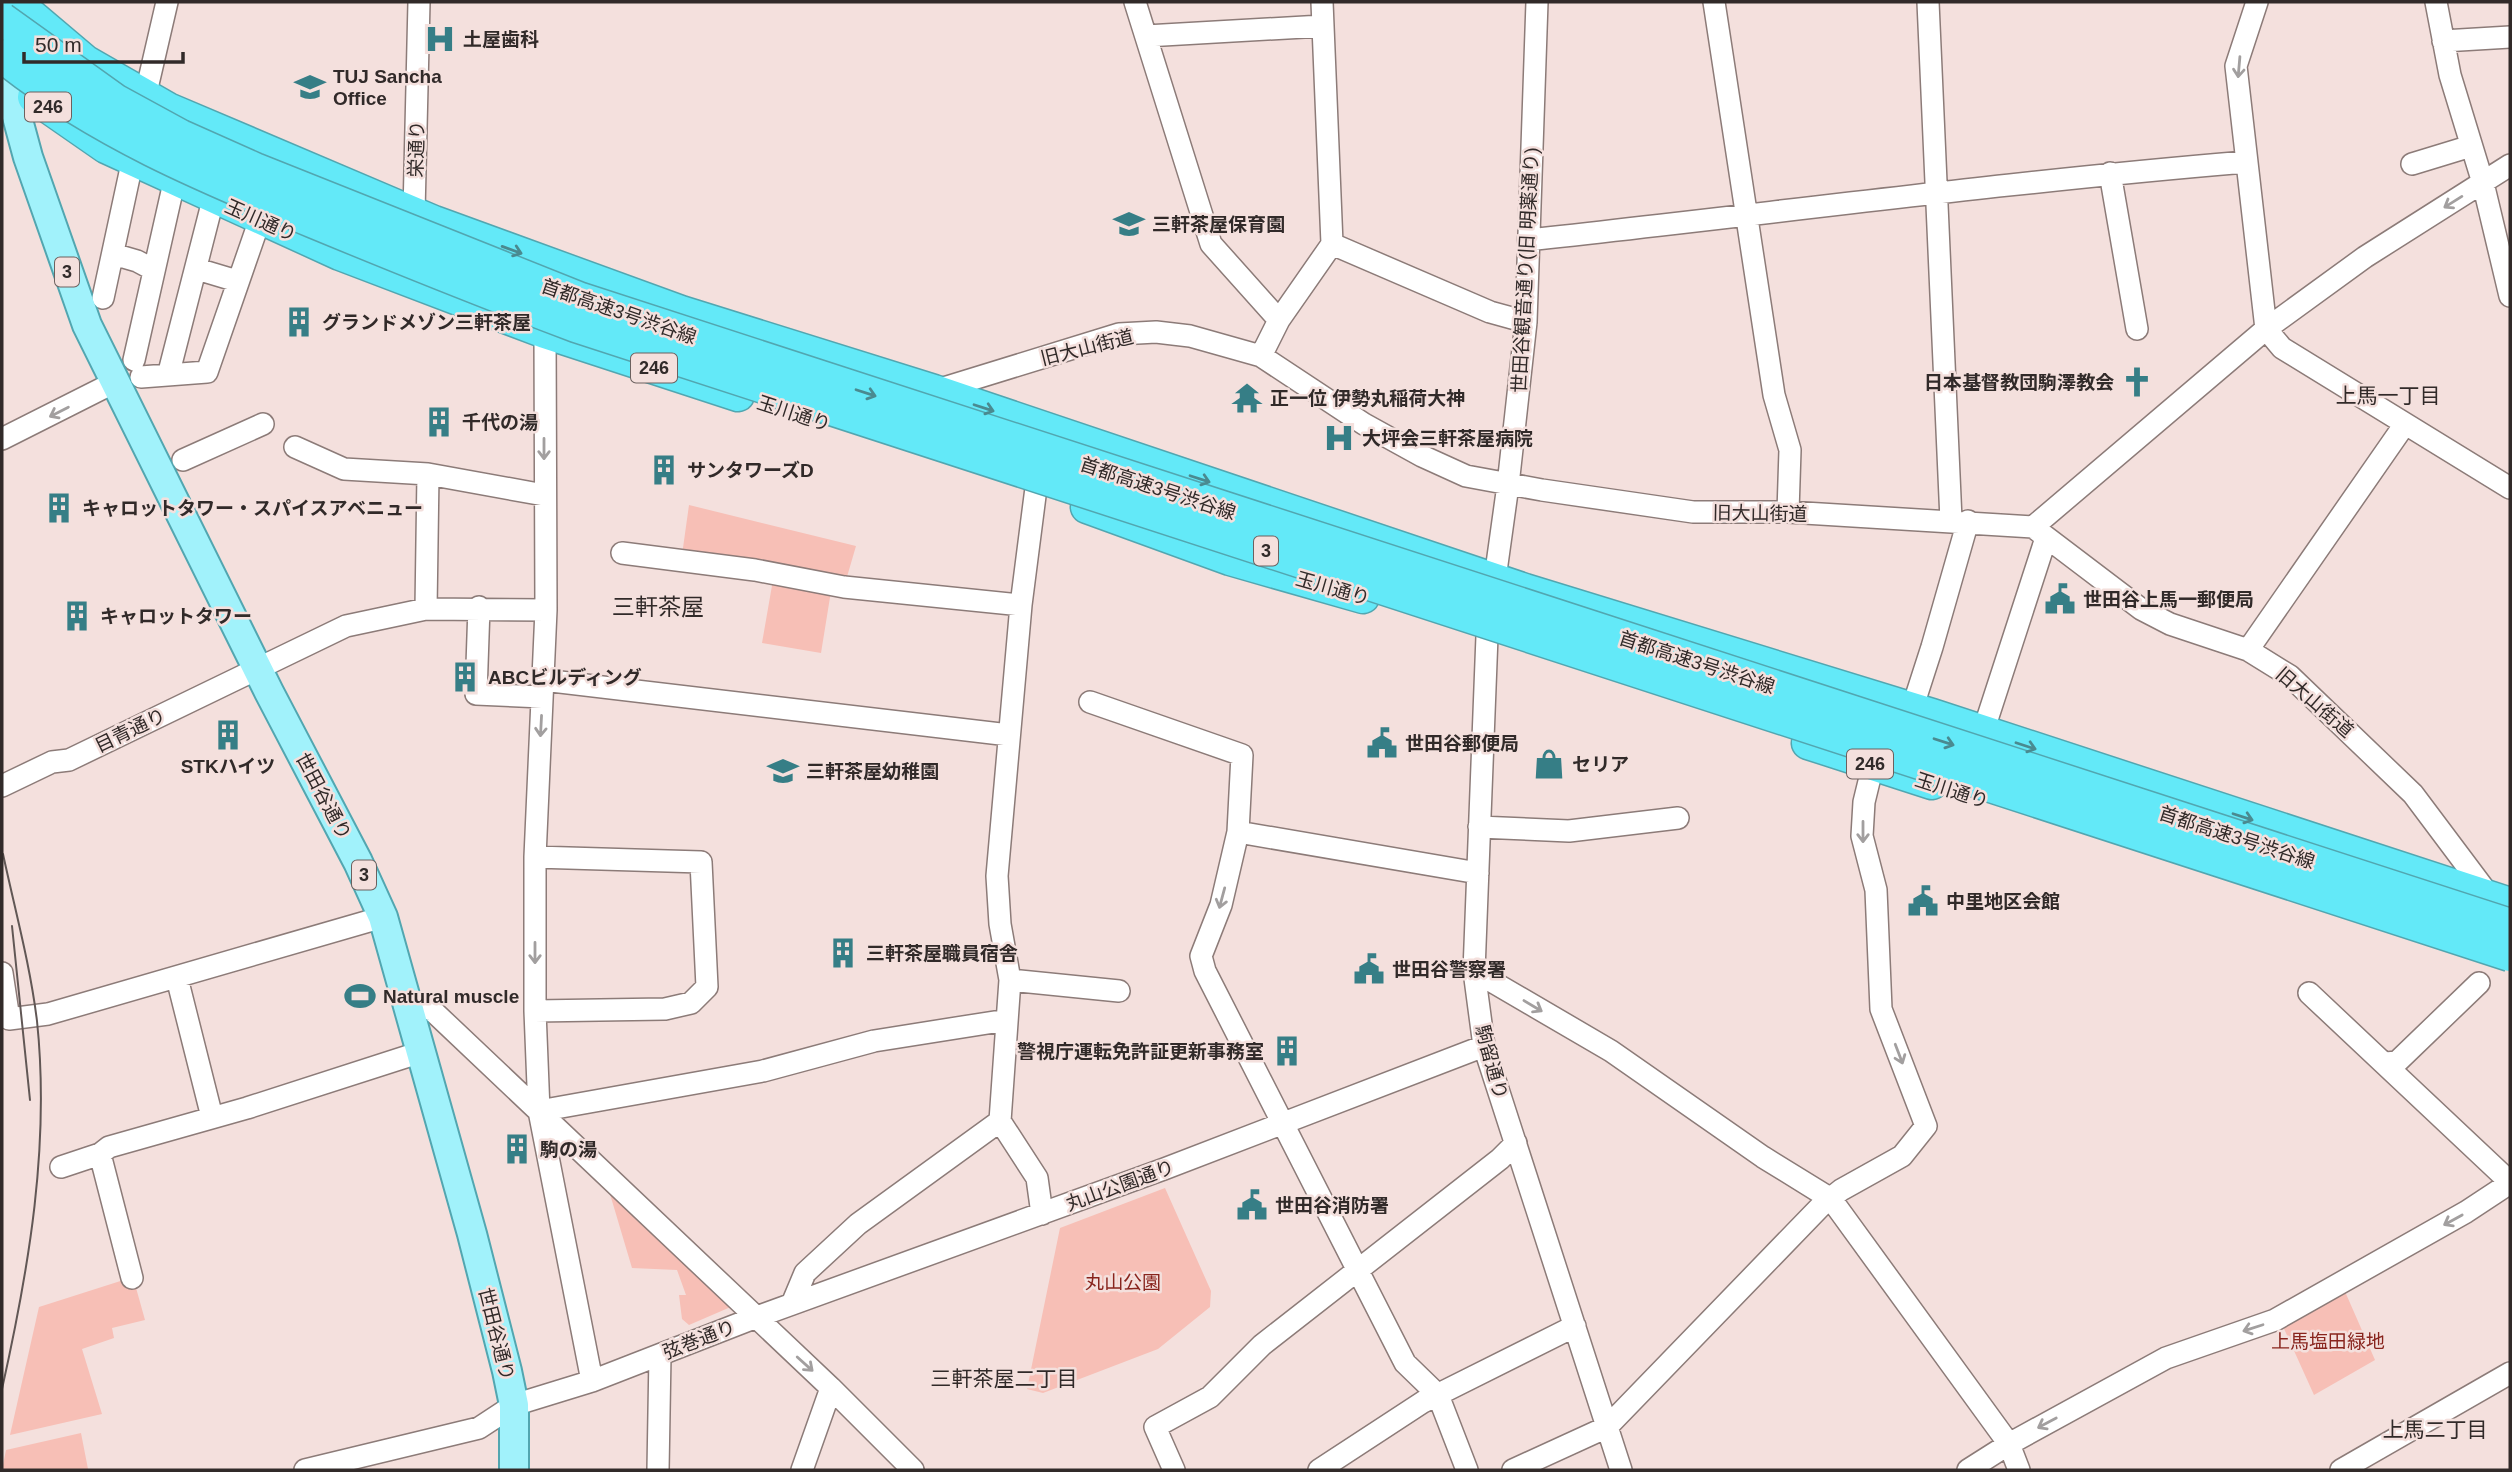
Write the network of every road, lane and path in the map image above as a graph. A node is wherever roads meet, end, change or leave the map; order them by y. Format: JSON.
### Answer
{"nodes":[{"id":1,"x":167,"y":2,"type":"edge"},
{"id":2,"x":419,"y":2,"type":"edge"},
{"id":3,"x":1135,"y":2,"type":"edge"},
{"id":4,"x":1322,"y":2,"type":"edge"},
{"id":5,"x":1537,"y":2,"type":"edge"},
{"id":6,"x":1714,"y":2,"type":"edge"},
{"id":7,"x":1928,"y":2,"type":"edge"},
{"id":8,"x":2257,"y":2,"type":"edge"},
{"id":9,"x":2435,"y":2,"type":"edge"},
{"id":10,"x":15,"y":12,"type":"edge"},
{"id":11,"x":1322,"y":26,"type":"junction"},
{"id":12,"x":1146,"y":36,"type":"junction"},
{"id":13,"x":2510,"y":37,"type":"edge"},
{"id":14,"x":2443,"y":41,"type":"junction"},
{"id":15,"x":86,"y":62,"type":"junction"},
{"id":16,"x":2,"y":65,"type":"edge"},
{"id":17,"x":145,"y":97,"type":"junction"},
{"id":18,"x":2471,"y":146,"type":"junction"},
{"id":19,"x":2246,"y":162,"type":"junction"},
{"id":20,"x":2412,"y":164,"type":"dead end"},
{"id":21,"x":2510,"y":165,"type":"edge"},
{"id":22,"x":131,"y":168,"type":"dead end"},
{"id":23,"x":2110,"y":173,"type":"junction"},
{"id":24,"x":2483,"y":183,"type":"junction"},
{"id":25,"x":173,"y":187,"type":"dead end"},
{"id":26,"x":1936,"y":191,"type":"junction"},
{"id":27,"x":212,"y":204,"type":"dead end"},
{"id":28,"x":414,"y":212,"type":"junction"},
{"id":29,"x":1746,"y":216,"type":"junction"},
{"id":30,"x":258,"y":225,"type":"dead end"},
{"id":31,"x":1528,"y":240,"type":"junction"},
{"id":32,"x":1332,"y":244,"type":"junction"},
{"id":33,"x":113,"y":254,"type":"junction"},
{"id":34,"x":197,"y":269,"type":"junction"},
{"id":35,"x":154,"y":270,"type":"junction"},
{"id":36,"x":237,"y":281,"type":"junction"},
{"id":37,"x":2510,"y":296,"type":"edge"},
{"id":38,"x":103,"y":298,"type":"dead end"},
{"id":39,"x":1279,"y":320,"type":"junction"},
{"id":40,"x":1526,"y":322,"type":"junction"},
{"id":41,"x":2137,"y":329,"type":"dead end"},
{"id":42,"x":2266,"y":329,"type":"junction"},
{"id":43,"x":545,"y":332,"type":"junction"},
{"id":44,"x":1261,"y":356,"type":"junction"},
{"id":45,"x":639,"y":363,"type":"junction"},
{"id":46,"x":169,"y":372,"type":"junction"},
{"id":47,"x":130,"y":373,"type":"junction"},
{"id":48,"x":934,"y":391,"type":"junction"},
{"id":49,"x":263,"y":424,"type":"dead end"},
{"id":50,"x":2405,"y":424,"type":"junction"},
{"id":51,"x":2,"y":439,"type":"edge"},
{"id":52,"x":295,"y":447,"type":"dead end"},
{"id":53,"x":183,"y":460,"type":"dead end"},
{"id":54,"x":428,"y":474,"type":"junction"},
{"id":55,"x":1508,"y":485,"type":"junction"},
{"id":56,"x":1035,"y":488,"type":"junction"},
{"id":57,"x":2510,"y":488,"type":"edge"},
{"id":58,"x":544,"y":495,"type":"junction"},
{"id":59,"x":1788,"y":512,"type":"junction"},
{"id":60,"x":1959,"y":521,"type":"junction"},
{"id":61,"x":2039,"y":533,"type":"junction"},
{"id":62,"x":622,"y":553,"type":"dead end"},
{"id":63,"x":1494,"y":579,"type":"junction"},
{"id":64,"x":1021,"y":606,"type":"junction"},
{"id":65,"x":479,"y":607,"type":"junction"},
{"id":66,"x":426,"y":609,"type":"junction"},
{"id":67,"x":546,"y":610,"type":"junction"},
{"id":68,"x":1487,"y":636,"type":"junction"},
{"id":69,"x":2248,"y":650,"type":"junction"},
{"id":70,"x":257,"y":668,"type":"junction"},
{"id":71,"x":543,"y":688,"type":"junction"},
{"id":72,"x":1090,"y":702,"type":"dead end"},
{"id":73,"x":1912,"y":709,"type":"junction"},
{"id":74,"x":1983,"y":732,"type":"junction"},
{"id":75,"x":1009,"y":735,"type":"junction"},
{"id":76,"x":1873,"y":765,"type":"junction"},
{"id":77,"x":2,"y":786,"type":"edge"},
{"id":78,"x":1678,"y":818,"type":"dead end"},
{"id":79,"x":1479,"y":827,"type":"junction"},
{"id":80,"x":1238,"y":832,"type":"junction"},
{"id":81,"x":535,"y":858,"type":"junction"},
{"id":82,"x":1478,"y":873,"type":"junction"},
{"id":83,"x":2501,"y":901,"type":"edge"},
{"id":84,"x":383,"y":917,"type":"junction"},
{"id":85,"x":2510,"y":926,"type":"edge"},
{"id":86,"x":2510,"y":955,"type":"edge"},
{"id":87,"x":2510,"y":968,"type":"edge"},
{"id":88,"x":1474,"y":971,"type":"junction"},
{"id":89,"x":2,"y":973,"type":"edge"},
{"id":90,"x":177,"y":978,"type":"junction"},
{"id":91,"x":1010,"y":980,"type":"junction"},
{"id":92,"x":2479,"y":983,"type":"dead end"},
{"id":93,"x":1119,"y":991,"type":"dead end"},
{"id":94,"x":2309,"y":993,"type":"dead end"},
{"id":95,"x":409,"y":1006,"type":"junction"},
{"id":96,"x":535,"y":1011,"type":"junction"},
{"id":97,"x":1007,"y":1020,"type":"junction"},
{"id":98,"x":1484,"y":1046,"type":"junction"},
{"id":99,"x":421,"y":1052,"type":"junction"},
{"id":100,"x":2386,"y":1063,"type":"junction"},
{"id":101,"x":539,"y":1111,"type":"junction"},
{"id":102,"x":212,"y":1117,"type":"junction"},
{"id":103,"x":1000,"y":1121,"type":"junction"},
{"id":104,"x":1282,"y":1121,"type":"junction"},
{"id":105,"x":1516,"y":1143,"type":"junction"},
{"id":106,"x":100,"y":1154,"type":"junction"},
{"id":107,"x":61,"y":1167,"type":"dead end"},
{"id":108,"x":2510,"y":1182,"type":"edge"},
{"id":109,"x":1831,"y":1199,"type":"junction"},
{"id":110,"x":1042,"y":1214,"type":"junction"},
{"id":111,"x":1358,"y":1271,"type":"junction"},
{"id":112,"x":132,"y":1278,"type":"dead end"},
{"id":113,"x":792,"y":1304,"type":"junction"},
{"id":114,"x":754,"y":1318,"type":"junction"},
{"id":115,"x":1575,"y":1326,"type":"junction"},
{"id":116,"x":660,"y":1355,"type":"junction"},
{"id":117,"x":2510,"y":1373,"type":"edge"},
{"id":118,"x":592,"y":1381,"type":"junction"},
{"id":119,"x":831,"y":1388,"type":"junction"},
{"id":120,"x":1438,"y":1395,"type":"junction"},
{"id":121,"x":514,"y":1405,"type":"junction"},
{"id":122,"x":1607,"y":1427,"type":"junction"},
{"id":123,"x":2009,"y":1444,"type":"junction"},
{"id":124,"x":305,"y":1470,"type":"edge"},
{"id":125,"x":514,"y":1470,"type":"edge"},
{"id":126,"x":658,"y":1470,"type":"edge"},
{"id":127,"x":802,"y":1470,"type":"edge"},
{"id":128,"x":913,"y":1470,"type":"edge"},
{"id":129,"x":1174,"y":1470,"type":"edge"},
{"id":130,"x":1319,"y":1470,"type":"edge"},
{"id":131,"x":1467,"y":1470,"type":"edge"},
{"id":132,"x":1513,"y":1470,"type":"edge"},
{"id":133,"x":1621,"y":1470,"type":"edge"},
{"id":134,"x":1968,"y":1470,"type":"edge"},
{"id":135,"x":2019,"y":1470,"type":"edge"},
{"id":136,"x":2340,"y":1470,"type":"edge"}],
"edges":[{"from":1,"to":17,"type":"street"},
{"from":2,"to":28,"type":"street","name":"栄通り"},
{"from":3,"to":12,"type":"street"},
{"from":4,"to":11,"type":"street"},
{"from":5,"to":31,"type":"street","name":"世田谷観音通り(旧 明薬通り)"},
{"from":6,"to":29,"type":"street"},
{"from":7,"to":26,"type":"street"},
{"from":8,"to":19,"type":"street","one_way":true},
{"from":9,"to":14,"type":"street"},
{"from":10,"to":15,"type":"highway"},
{"from":10,"to":85,"type":"highway","name":"首都高速3号渋谷線","number":"3","one_way":true,"bridge":true},
{"from":11,"to":12,"type":"street"},
{"from":11,"to":32,"type":"street"},
{"from":12,"to":39,"type":"street"},
{"from":13,"to":14,"type":"street"},
{"from":14,"to":18,"type":"street"},
{"from":15,"to":16,"type":"street"},
{"from":15,"to":17,"type":"highway"},
{"from":16,"to":43,"type":"highway","name":"玉川通り","number":"246"},
{"from":16,"to":45,"type":"highway","number":"246","bridge":true},
{"from":16,"to":47,"type":"main road","name":"世田谷通り","number":"3"},
{"from":16,"to":86,"type":"highway","name":"首都高速3号渋谷線","number":"3","bridge":true},
{"from":17,"to":28,"type":"highway"},
{"from":18,"to":20,"type":"street"},
{"from":18,"to":24,"type":"street"},
{"from":19,"to":23,"type":"street"},
{"from":19,"to":42,"type":"street"},
{"from":21,"to":24,"type":"street"},
{"from":22,"to":33,"type":"street"},
{"from":23,"to":26,"type":"street"},
{"from":23,"to":41,"type":"street"},
{"from":24,"to":37,"type":"street"},
{"from":24,"to":42,"type":"street","one_way":true},
{"from":25,"to":35,"type":"street"},
{"from":26,"to":29,"type":"street"},
{"from":26,"to":60,"type":"street"},
{"from":27,"to":34,"type":"street"},
{"from":28,"to":48,"type":"highway","one_way":true},
{"from":29,"to":31,"type":"street"},
{"from":29,"to":59,"type":"street"},
{"from":30,"to":36,"type":"street"},
{"from":31,"to":40,"type":"street","name":"世田谷観音通り(旧 明薬通り)"},
{"from":32,"to":39,"type":"street"},
{"from":32,"to":40,"type":"street"},
{"from":33,"to":35,"type":"street"},
{"from":33,"to":38,"type":"street"},
{"from":34,"to":36,"type":"street"},
{"from":34,"to":46,"type":"street"},
{"from":35,"to":47,"type":"street"},
{"from":36,"to":46,"type":"street"},
{"from":39,"to":44,"type":"street"},
{"from":40,"to":55,"type":"street","name":"世田谷観音通り(旧 明薬通り)"},
{"from":42,"to":50,"type":"street"},
{"from":42,"to":61,"type":"street"},
{"from":43,"to":45,"type":"highway","name":"玉川通り","number":"246"},
{"from":43,"to":58,"type":"street","one_way":true},
{"from":44,"to":48,"type":"street","name":"旧大山街道"},
{"from":44,"to":55,"type":"street","name":"旧大山街道"},
{"from":45,"to":56,"type":"highway","name":"玉川通り","number":"246"},
{"from":46,"to":47,"type":"street"},
{"from":47,"to":51,"type":"street","one_way":true},
{"from":47,"to":70,"type":"main road","name":"世田谷通り","number":"3"},
{"from":48,"to":63,"type":"highway","one_way":true},
{"from":49,"to":53,"type":"street"},
{"from":50,"to":57,"type":"street"},
{"from":50,"to":69,"type":"street"},
{"from":52,"to":54,"type":"street"},
{"from":54,"to":58,"type":"street"},
{"from":54,"to":66,"type":"street"},
{"from":55,"to":59,"type":"street","name":"旧大山街道"},
{"from":55,"to":63,"type":"street","name":"世田谷観音通り(旧 明薬通り)"},
{"from":56,"to":64,"type":"street"},
{"from":56,"to":68,"type":"highway","name":"玉川通り","number":"246"},
{"from":58,"to":67,"type":"street"},
{"from":59,"to":60,"type":"street","name":"旧大山街道"},
{"from":60,"to":61,"type":"street","name":"旧大山街道"},
{"from":60,"to":73,"type":"street"},
{"from":61,"to":69,"type":"street","name":"旧大山街道"},
{"from":61,"to":74,"type":"street"},
{"from":62,"to":64,"type":"street"},
{"from":63,"to":68,"type":"street","name":"世田谷観音通り(旧 明薬通り)"},
{"from":63,"to":73,"type":"highway"},
{"from":64,"to":75,"type":"street"},
{"from":65,"to":66,"type":"street","name":"目青通り"},
{"from":65,"to":67,"type":"street","name":"目青通り"},
{"from":65,"to":71,"type":"street"},
{"from":66,"to":70,"type":"street","name":"目青通り"},
{"from":67,"to":71,"type":"street"},
{"from":68,"to":76,"type":"highway","name":"玉川通り","number":"246"},
{"from":68,"to":79,"type":"street","name":"駒留通り"},
{"from":69,"to":83,"type":"street","name":"旧大山街道"},
{"from":70,"to":77,"type":"street","name":"目青通り"},
{"from":70,"to":84,"type":"main road","name":"世田谷通り","number":"3"},
{"from":71,"to":75,"type":"street"},
{"from":71,"to":81,"type":"street","one_way":true},
{"from":72,"to":80,"type":"street"},
{"from":73,"to":74,"type":"highway"},
{"from":73,"to":76,"type":"street"},
{"from":74,"to":83,"type":"highway","one_way":true},
{"from":75,"to":91,"type":"street"},
{"from":76,"to":87,"type":"highway","name":"玉川通り","number":"246"},
{"from":76,"to":109,"type":"street","one_way":true},
{"from":78,"to":79,"type":"street"},
{"from":79,"to":82,"type":"street","name":"駒留通り"},
{"from":80,"to":82,"type":"street"},
{"from":80,"to":104,"type":"street","one_way":true},
{"from":81,"to":96,"type":"street","one_way":true},
{"from":81,"to":96,"type":"street"},
{"from":82,"to":88,"type":"street","name":"駒留通り"},
{"from":84,"to":90,"type":"street"},
{"from":84,"to":95,"type":"main road","name":"世田谷通り","number":"3"},
{"from":88,"to":98,"type":"street","name":"駒留通り"},
{"from":88,"to":109,"type":"street","one_way":true},
{"from":89,"to":90,"type":"street"},
{"from":90,"to":102,"type":"street"},
{"from":91,"to":93,"type":"street"},
{"from":91,"to":97,"type":"street"},
{"from":92,"to":100,"type":"street"},
{"from":94,"to":100,"type":"street"},
{"from":95,"to":99,"type":"main road","name":"世田谷通り","number":"3"},
{"from":95,"to":101,"type":"street"},
{"from":96,"to":101,"type":"street"},
{"from":97,"to":101,"type":"street"},
{"from":97,"to":103,"type":"street"},
{"from":98,"to":104,"type":"street","name":"丸山公園通り"},
{"from":98,"to":105,"type":"street","name":"駒留通り"},
{"from":99,"to":102,"type":"street"},
{"from":99,"to":121,"type":"main road","name":"世田谷通り","number":"3"},
{"from":100,"to":108,"type":"street"},
{"from":101,"to":114,"type":"street"},
{"from":101,"to":118,"type":"street"},
{"from":102,"to":106,"type":"street"},
{"from":103,"to":110,"type":"street"},
{"from":103,"to":113,"type":"street"},
{"from":104,"to":110,"type":"street","name":"丸山公園通り"},
{"from":104,"to":111,"type":"street"},
{"from":105,"to":111,"type":"street"},
{"from":105,"to":115,"type":"street","name":"駒留通り"},
{"from":106,"to":107,"type":"street"},
{"from":106,"to":112,"type":"street"},
{"from":108,"to":123,"type":"street","one_way":true},
{"from":109,"to":122,"type":"street"},
{"from":109,"to":123,"type":"street"},
{"from":110,"to":113,"type":"street","name":"丸山公園通り"},
{"from":111,"to":120,"type":"street"},
{"from":111,"to":129,"type":"street"},
{"from":113,"to":114,"type":"street","name":"丸山公園通り"},
{"from":114,"to":116,"type":"street","name":"弦巻通り"},
{"from":114,"to":119,"type":"street","name":"弦巻通り","one_way":true},
{"from":115,"to":120,"type":"street"},
{"from":115,"to":122,"type":"street","name":"駒留通り"},
{"from":116,"to":118,"type":"street","name":"弦巻通り"},
{"from":116,"to":126,"type":"street"},
{"from":117,"to":136,"type":"street"},
{"from":118,"to":121,"type":"street","name":"弦巻通り"},
{"from":119,"to":127,"type":"street"},
{"from":119,"to":128,"type":"street","name":"弦巻通り"},
{"from":120,"to":130,"type":"street"},
{"from":120,"to":131,"type":"street"},
{"from":121,"to":124,"type":"street","name":"弦巻通り"},
{"from":121,"to":125,"type":"main road","name":"世田谷通り","number":"3"},
{"from":122,"to":132,"type":"street"},
{"from":122,"to":133,"type":"street","name":"駒留通り"},
{"from":123,"to":134,"type":"street"},
{"from":123,"to":135,"type":"street"}]}
